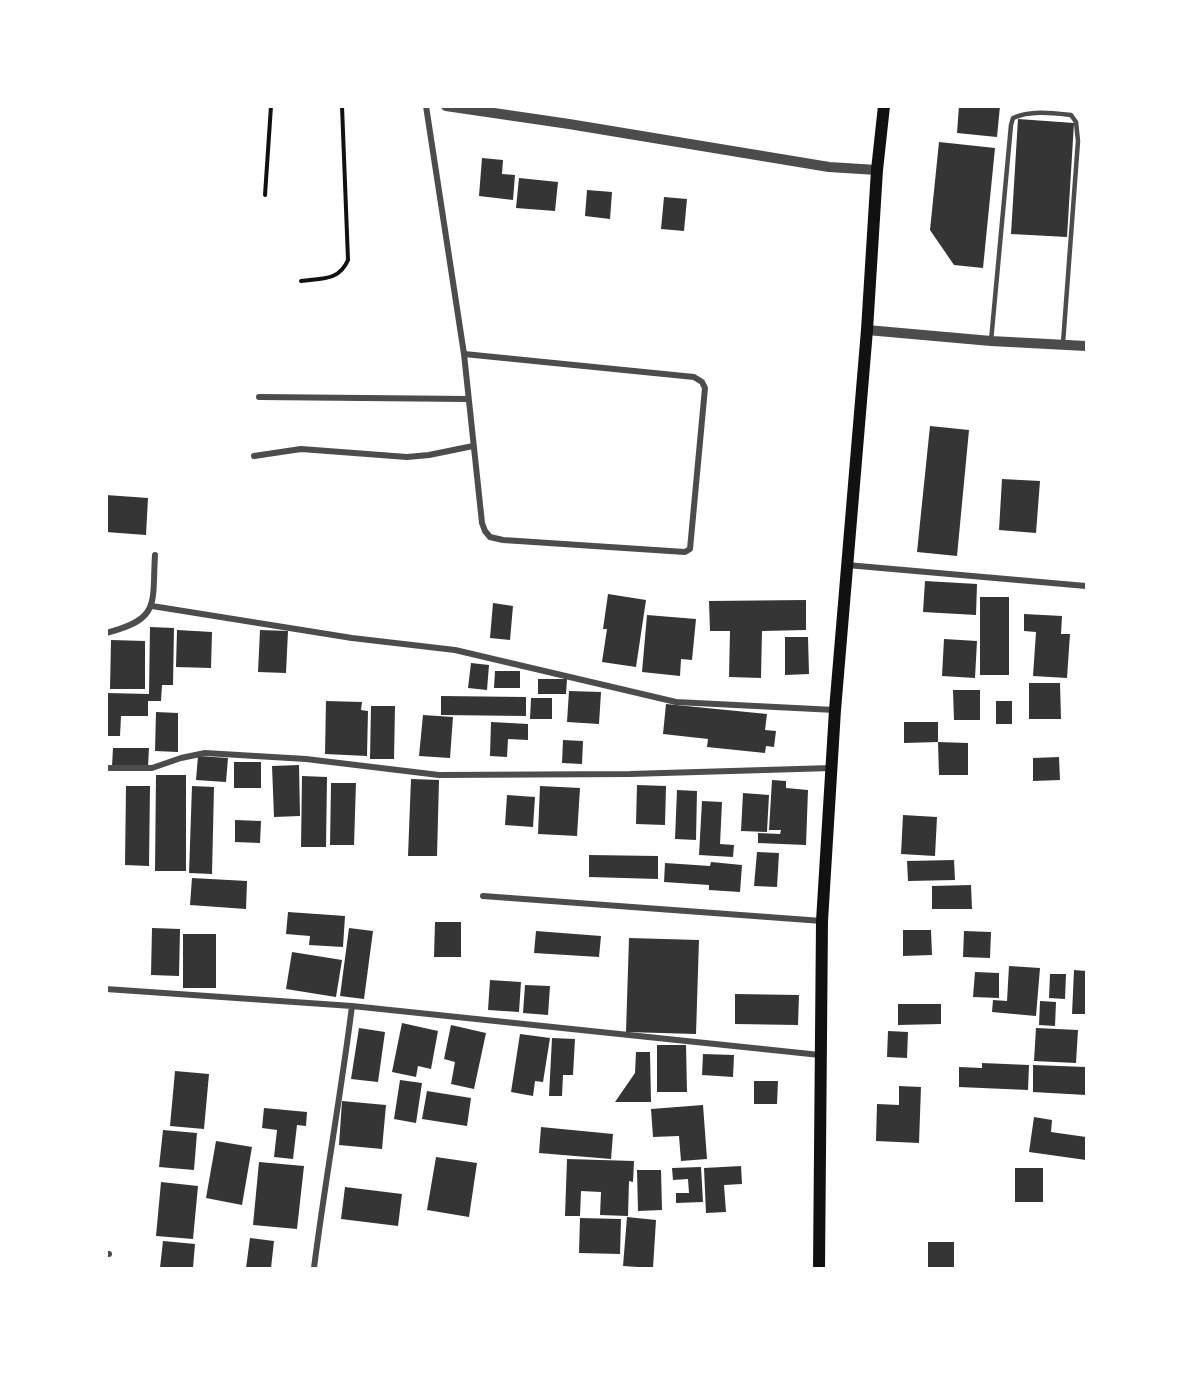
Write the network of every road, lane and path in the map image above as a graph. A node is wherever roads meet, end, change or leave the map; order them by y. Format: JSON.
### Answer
{"nodes":[{"id":1,"x":271,"y":106,"type":"edge"},
{"id":2,"x":342,"y":106,"type":"edge"},
{"id":3,"x":426,"y":106,"type":"edge"},
{"id":4,"x":446,"y":106,"type":"edge"},
{"id":5,"x":884,"y":106,"type":"edge"},
{"id":6,"x":877,"y":170,"type":"junction"},
{"id":7,"x":265,"y":195,"type":"dead end"},
{"id":8,"x":301,"y":281,"type":"dead end"},
{"id":9,"x":867,"y":330,"type":"junction"},
{"id":10,"x":991,"y":341,"type":"junction"},
{"id":11,"x":1063,"y":345,"type":"junction"},
{"id":12,"x":1086,"y":346,"type":"edge"},
{"id":13,"x":464,"y":354,"type":"junction"},
{"id":14,"x":259,"y":397,"type":"dead end"},
{"id":15,"x":468,"y":399,"type":"junction"},
{"id":16,"x":473,"y":446,"type":"junction"},
{"id":17,"x":254,"y":456,"type":"dead end"},
{"id":18,"x":155,"y":555,"type":"dead end"},
{"id":19,"x":847,"y":565,"type":"junction"},
{"id":20,"x":1086,"y":586,"type":"edge"},
{"id":21,"x":152,"y":606,"type":"junction"},
{"id":22,"x":106,"y":633,"type":"edge"},
{"id":23,"x":835,"y":710,"type":"junction"},
{"id":24,"x":106,"y":768,"type":"edge"},
{"id":25,"x":832,"y":768,"type":"junction"},
{"id":26,"x":483,"y":896,"type":"dead end"},
{"id":27,"x":822,"y":921,"type":"junction"},
{"id":28,"x":106,"y":989,"type":"edge"},
{"id":29,"x":352,"y":1006,"type":"junction"},
{"id":30,"x":820,"y":1055,"type":"junction"},
{"id":31,"x":314,"y":1269,"type":"edge"},
{"id":32,"x":819,"y":1269,"type":"edge"}],
"edges":[{"from":1,"to":7,"type":"path"},
{"from":2,"to":8,"type":"path"},
{"from":3,"to":13,"type":"street"},
{"from":4,"to":6,"type":"street"},
{"from":5,"to":6,"type":"main road"},
{"from":6,"to":9,"type":"main road"},
{"from":9,"to":10,"type":"street"},
{"from":9,"to":19,"type":"main road"},
{"from":10,"to":11,"type":"street"},
{"from":10,"to":11,"type":"lane"},
{"from":11,"to":12,"type":"street"},
{"from":13,"to":15,"type":"street"},
{"from":13,"to":16,"type":"street"},
{"from":14,"to":15,"type":"street"},
{"from":15,"to":16,"type":"street"},
{"from":16,"to":17,"type":"street"},
{"from":18,"to":21,"type":"street"},
{"from":19,"to":20,"type":"street"},
{"from":19,"to":23,"type":"main road"},
{"from":21,"to":22,"type":"street"},
{"from":21,"to":23,"type":"street"},
{"from":23,"to":25,"type":"main road"},
{"from":24,"to":25,"type":"street"},
{"from":25,"to":27,"type":"main road"},
{"from":26,"to":27,"type":"street"},
{"from":27,"to":30,"type":"main road"},
{"from":28,"to":29,"type":"street"},
{"from":29,"to":30,"type":"street"},
{"from":29,"to":31,"type":"street"},
{"from":30,"to":32,"type":"main road"}]}
